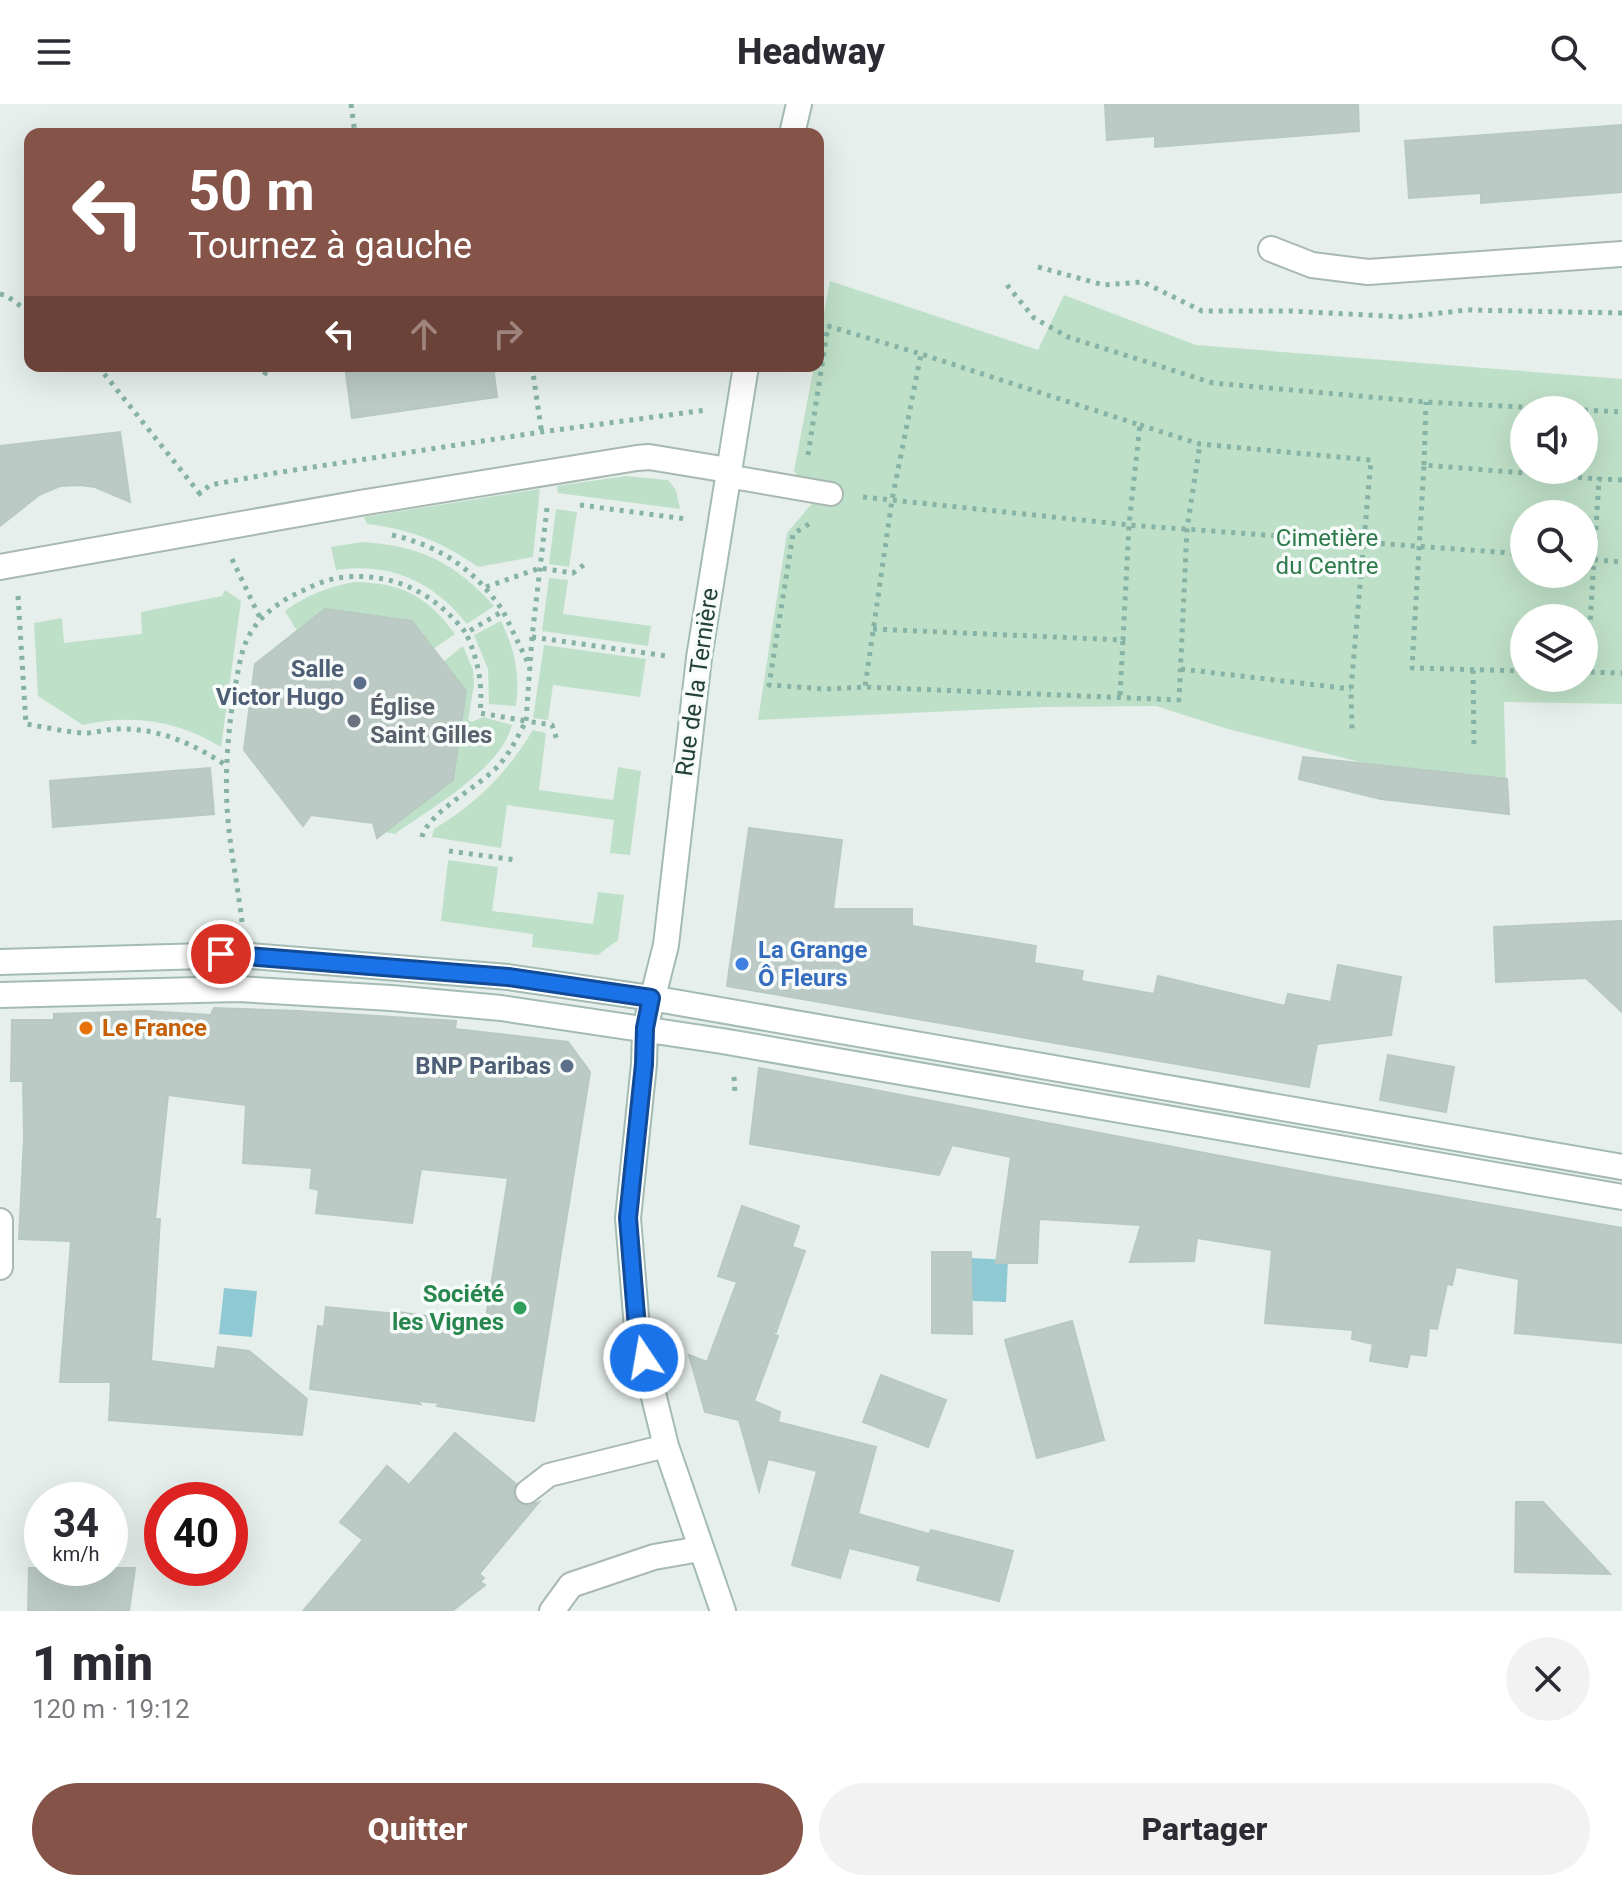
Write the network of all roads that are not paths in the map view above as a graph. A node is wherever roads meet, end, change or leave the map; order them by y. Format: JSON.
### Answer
{"nodes":[{"id":1,"x":799,"y":104,"type":"edge"},
{"id":2,"x":793,"y":128,"type":"edge"},
{"id":3,"x":1271,"y":249,"type":"dead end"},
{"id":4,"x":1622,"y":254,"type":"edge"},
{"id":5,"x":745,"y":372,"type":"edge"},
{"id":6,"x":727,"y":473,"type":"junction"},
{"id":7,"x":831,"y":494,"type":"road end"},
{"id":8,"x":8,"y":566,"type":"edge"},
{"id":9,"x":0,"y":962,"type":"edge"},
{"id":10,"x":0,"y":995,"type":"edge"},
{"id":11,"x":651,"y":998,"type":"junction"},
{"id":12,"x":645,"y":1028,"type":"junction"},
{"id":13,"x":1622,"y":1167,"type":"edge"},
{"id":14,"x":1622,"y":1197,"type":"edge"},
{"id":15,"x":0,"y":1221,"type":"edge"},
{"id":16,"x":0,"y":1267,"type":"edge"},
{"id":17,"x":666,"y":1446,"type":"junction"},
{"id":18,"x":527,"y":1492,"type":"dead end"},
{"id":19,"x":700,"y":1549,"type":"junction"},
{"id":20,"x":552,"y":1611,"type":"edge"},
{"id":21,"x":723,"y":1611,"type":"edge"}],
"edges":[{"from":1,"to":2,"type":"main road"},
{"from":3,"to":4,"type":"main road"},
{"from":5,"to":6,"type":"main road","name":"Rue de la Ternière"},
{"from":6,"to":7,"type":"lane"},
{"from":6,"to":8,"type":"main road"},
{"from":6,"to":11,"type":"main road","name":"Rue de la Ternière"},
{"from":9,"to":11,"type":"main road"},
{"from":10,"to":12,"type":"main road"},
{"from":11,"to":12,"type":"main road","name":"Rue de la Ternière"},
{"from":11,"to":13,"type":"main road"},
{"from":12,"to":14,"type":"main road"},
{"from":12,"to":17,"type":"main road","name":"Rue de la Ternière"},
{"from":15,"to":16,"type":"main road"},
{"from":17,"to":18,"type":"lane"},
{"from":17,"to":19,"type":"main road","name":"Rue de la Ternière"},
{"from":19,"to":20,"type":"main road"},
{"from":19,"to":21,"type":"main road","name":"Rue de la Ternière"}]}
